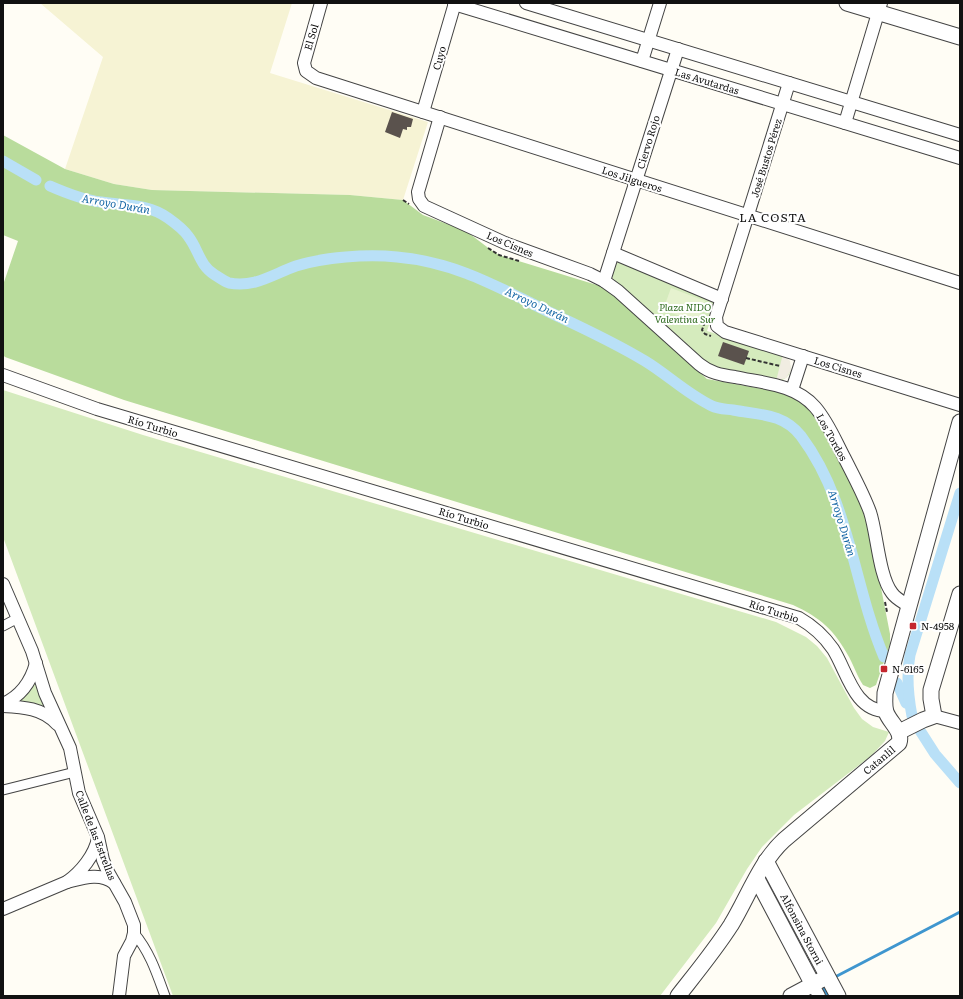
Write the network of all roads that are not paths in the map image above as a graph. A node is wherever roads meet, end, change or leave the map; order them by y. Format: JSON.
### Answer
{"nodes":[{"id":1,"x":321,"y":3,"type":"edge"},
{"id":2,"x":526,"y":3,"type":"edge"},
{"id":3,"x":660,"y":3,"type":"edge"},
{"id":4,"x":847,"y":3,"type":"edge"},
{"id":5,"x":454,"y":4,"type":"edge"},
{"id":6,"x":880,"y":8,"type":"edge"},
{"id":7,"x":960,"y":37,"type":"edge"},
{"id":8,"x":648,"y":40,"type":"junction"},
{"id":9,"x":678,"y":49,"type":"junction"},
{"id":10,"x":642,"y":61,"type":"junction"},
{"id":11,"x":671,"y":70,"type":"junction"},
{"id":12,"x":306,"y":71,"type":"joint"},
{"id":13,"x":789,"y":83,"type":"junction"},
{"id":14,"x":851,"y":102,"type":"junction"},
{"id":15,"x":782,"y":104,"type":"junction"},
{"id":16,"x":423,"y":112,"type":"junction"},
{"id":17,"x":440,"y":118,"type":"junction"},
{"id":18,"x":845,"y":123,"type":"junction"},
{"id":19,"x":960,"y":135,"type":"edge"},
{"id":20,"x":960,"y":158,"type":"edge"},
{"id":21,"x":636,"y":180,"type":"junction"},
{"id":22,"x":748,"y":215,"type":"junction"},
{"id":23,"x":613,"y":253,"type":"junction"},
{"id":24,"x":604,"y":281,"type":"junction"},
{"id":25,"x":960,"y":283,"type":"edge"},
{"id":26,"x":722,"y":299,"type":"junction"},
{"id":27,"x":715,"y":331,"type":"joint"},
{"id":28,"x":803,"y":356,"type":"junction"},
{"id":29,"x":3,"y":375,"type":"edge"},
{"id":30,"x":792,"y":390,"type":"junction"},
{"id":31,"x":960,"y":405,"type":"edge"},
{"id":32,"x":960,"y":422,"type":"edge"},
{"id":33,"x":3,"y":584,"type":"edge"},
{"id":34,"x":960,"y":594,"type":"edge"},
{"id":35,"x":7,"y":600,"type":"edge"},
{"id":36,"x":909,"y":606,"type":"junction"},
{"id":37,"x":18,"y":618,"type":"junction"},
{"id":38,"x":3,"y":626,"type":"edge"},
{"id":39,"x":36,"y":663,"type":"junction"},
{"id":40,"x":3,"y":705,"type":"edge"},
{"id":41,"x":886,"y":711,"type":"junction"},
{"id":42,"x":934,"y":716,"type":"junction"},
{"id":43,"x":960,"y":723,"type":"edge"},
{"id":44,"x":61,"y":729,"type":"junction"},
{"id":45,"x":899,"y":732,"type":"junction"},
{"id":46,"x":75,"y":772,"type":"junction"},
{"id":47,"x":3,"y":790,"type":"edge"},
{"id":48,"x":98,"y":837,"type":"junction"},
{"id":49,"x":766,"y":862,"type":"junction"},
{"id":50,"x":757,"y":878,"type":"junction"},
{"id":51,"x":67,"y":882,"type":"junction"},
{"id":52,"x":114,"y":883,"type":"junction"},
{"id":53,"x":3,"y":909,"type":"edge"},
{"id":54,"x":134,"y":933,"type":"junction"},
{"id":55,"x":827,"y":977,"type":"junction"},
{"id":56,"x":816,"y":990,"type":"edge"},
{"id":57,"x":120,"y":996,"type":"edge"},
{"id":58,"x":165,"y":996,"type":"edge"},
{"id":59,"x":678,"y":996,"type":"edge"},
{"id":60,"x":791,"y":996,"type":"edge"},
{"id":61,"x":838,"y":996,"type":"edge"}],
"edges":[{"from":1,"to":12,"type":"street","name":"El Sol"},
{"from":2,"to":8,"type":"street"},
{"from":3,"to":8,"type":"street"},
{"from":4,"to":6,"type":"street"},
{"from":5,"to":10,"type":"street","name":"Las Avutardas"},
{"from":5,"to":16,"type":"street","name":"Cuyo"},
{"from":6,"to":7,"type":"street"},
{"from":6,"to":14,"type":"street"},
{"from":8,"to":9,"type":"street"},
{"from":8,"to":10,"type":"street"},
{"from":9,"to":11,"type":"street","name":"Ciervo Rojo"},
{"from":9,"to":13,"type":"street"},
{"from":10,"to":11,"type":"street","name":"Las Avutardas"},
{"from":11,"to":15,"type":"street","name":"Las Avutardas"},
{"from":11,"to":21,"type":"street","name":"Ciervo Rojo"},
{"from":12,"to":16,"type":"street","name":"Los Jilgueros"},
{"from":13,"to":14,"type":"street"},
{"from":13,"to":15,"type":"street","name":"José Bustos Pérez"},
{"from":14,"to":18,"type":"street"},
{"from":14,"to":19,"type":"street"},
{"from":15,"to":18,"type":"street","name":"Las Avutardas"},
{"from":15,"to":22,"type":"street","name":"José Bustos Pérez"},
{"from":16,"to":17,"type":"street","name":"Los Jilgueros"},
{"from":17,"to":21,"type":"street","name":"Los Jilgueros"},
{"from":17,"to":24,"type":"street","name":"Los Cisnes"},
{"from":18,"to":20,"type":"street","name":"Las Avutardas"},
{"from":21,"to":22,"type":"street","name":"Los Jilgueros"},
{"from":21,"to":23,"type":"street","name":"Ciervo Rojo"},
{"from":22,"to":25,"type":"street","name":"Los Jilgueros"},
{"from":22,"to":26,"type":"street","name":"José Bustos Pérez"},
{"from":23,"to":24,"type":"street","name":"Ciervo Rojo"},
{"from":23,"to":26,"type":"street"},
{"from":24,"to":30,"type":"street","name":"Los Tordos"},
{"from":26,"to":27,"type":"street","name":"José Bustos Pérez"},
{"from":27,"to":28,"type":"street","name":"Los Cisnes"},
{"from":28,"to":30,"type":"street"},
{"from":28,"to":31,"type":"street","name":"Los Cisnes"},
{"from":29,"to":41,"type":"street","name":"Río Turbio"},
{"from":30,"to":36,"type":"street","name":"Los Tordos"},
{"from":32,"to":36,"type":"street"},
{"from":33,"to":35,"type":"street","name":"Calle de las Estrellas"},
{"from":34,"to":42,"type":"street"},
{"from":35,"to":37,"type":"street","name":"Calle de las Estrellas"},
{"from":36,"to":41,"type":"street"},
{"from":37,"to":38,"type":"street"},
{"from":37,"to":39,"type":"street","name":"Calle de las Estrellas"},
{"from":39,"to":40,"type":"street"},
{"from":39,"to":44,"type":"street","name":"Calle de las Estrellas"},
{"from":40,"to":44,"type":"street"},
{"from":41,"to":45,"type":"street","name":"Catanlil"},
{"from":42,"to":43,"type":"street"},
{"from":42,"to":45,"type":"street"},
{"from":44,"to":46,"type":"street","name":"Calle de las Estrellas"},
{"from":45,"to":49,"type":"street","name":"Catanlil"},
{"from":46,"to":47,"type":"street"},
{"from":46,"to":48,"type":"street","name":"Calle de las Estrellas"},
{"from":48,"to":51,"type":"street"},
{"from":48,"to":52,"type":"street","name":"Calle de las Estrellas"},
{"from":49,"to":50,"type":"street","name":"Catanlil"},
{"from":49,"to":55,"type":"street","name":"Alfonsina Storni"},
{"from":50,"to":56,"type":"street","name":"Alfonsina Storni"},
{"from":50,"to":59,"type":"street","name":"Catanlil"},
{"from":51,"to":52,"type":"street"},
{"from":51,"to":53,"type":"street"},
{"from":52,"to":54,"type":"street","name":"Calle de las Estrellas"},
{"from":54,"to":57,"type":"street"},
{"from":54,"to":58,"type":"street"},
{"from":55,"to":56,"type":"street"},
{"from":55,"to":61,"type":"street","name":"Alfonsina Storni"},
{"from":56,"to":60,"type":"street"}]}
